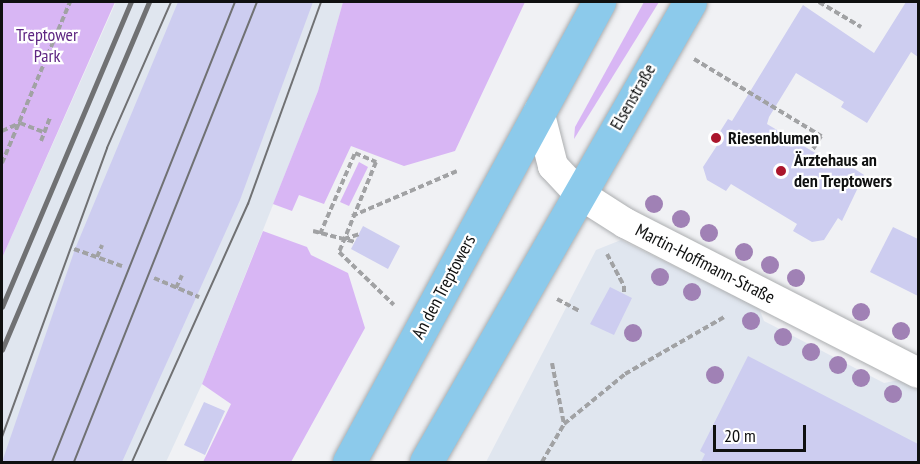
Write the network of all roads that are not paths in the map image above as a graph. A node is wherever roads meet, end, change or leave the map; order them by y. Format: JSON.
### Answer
{"nodes":[{"id":1,"x":599,"y":2,"type":"edge"},
{"id":2,"x":690,"y":2,"type":"edge"},
{"id":3,"x":539,"y":111,"type":"junction"},
{"id":4,"x":578,"y":193,"type":"junction"},
{"id":5,"x":918,"y":373,"type":"edge"},
{"id":6,"x":349,"y":462,"type":"edge"},
{"id":7,"x":426,"y":462,"type":"edge"}],
"edges":[{"from":1,"to":3,"type":"main road"},
{"from":2,"to":4,"type":"main road","name":"Elsenstraße"},
{"from":3,"to":4,"type":"street","name":"Martin-Hoffmann-Straße"},
{"from":3,"to":6,"type":"main road","name":"An den Treptowers"},
{"from":4,"to":5,"type":"street","name":"Martin-Hoffmann-Straße"},
{"from":4,"to":7,"type":"main road"}]}
